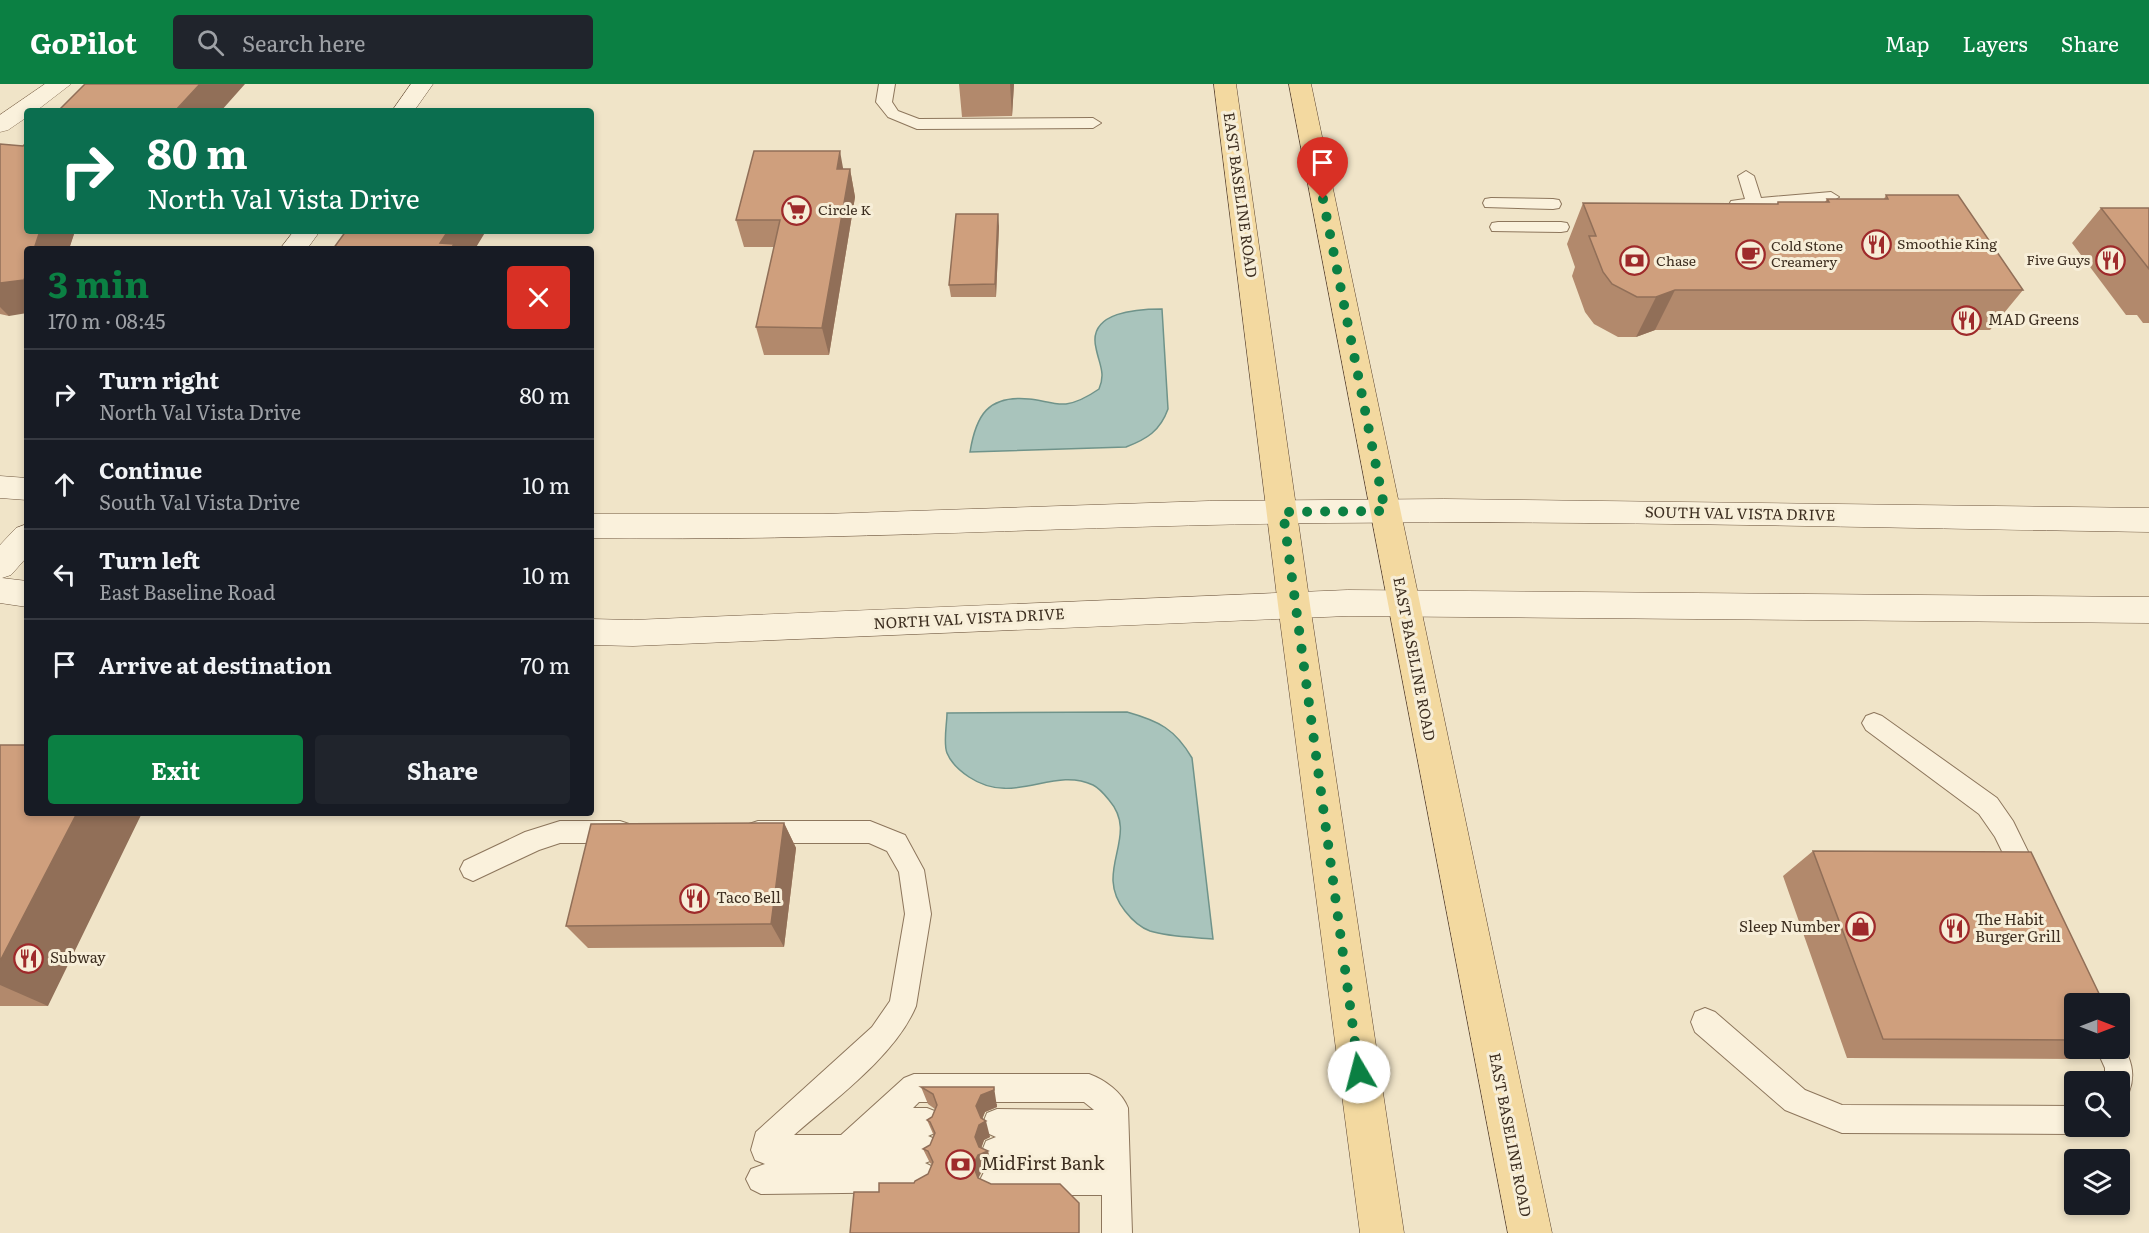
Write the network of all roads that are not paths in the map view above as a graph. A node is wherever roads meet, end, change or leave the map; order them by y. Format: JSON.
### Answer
{"nodes":[{"id":1,"x":60,"y":84,"type":"edge"},
{"id":2,"x":422,"y":84,"type":"edge"},
{"id":3,"x":887,"y":84,"type":"edge"},
{"id":4,"x":1225,"y":84,"type":"edge"},
{"id":5,"x":1300,"y":84,"type":"edge"},
{"id":6,"x":25,"y":108,"type":"edge"},
{"id":7,"x":405,"y":108,"type":"edge"},
{"id":8,"x":24,"y":109,"type":"edge"},
{"id":9,"x":1093,"y":123,"type":"dead end"},
{"id":10,"x":0,"y":125,"type":"edge"},
{"id":11,"x":1746,"y":176,"type":"dead end"},
{"id":12,"x":1831,"y":197,"type":"edge"},
{"id":13,"x":1495,"y":215,"type":"joint"},
{"id":14,"x":306,"y":234,"type":"edge"},
{"id":15,"x":296,"y":246,"type":"edge"},
{"id":16,"x":0,"y":487,"type":"edge"},
{"id":17,"x":24,"y":489,"type":"edge"},
{"id":18,"x":1385,"y":511,"type":"junction"},
{"id":19,"x":1283,"y":512,"type":"junction"},
{"id":20,"x":2149,"y":520,"type":"edge"},
{"id":21,"x":594,"y":526,"type":"edge"},
{"id":22,"x":24,"y":539,"type":"edge"},
{"id":23,"x":0,"y":566,"type":"edge"},
{"id":24,"x":0,"y":590,"type":"edge"},
{"id":25,"x":24,"y":594,"type":"edge"},
{"id":26,"x":1403,"y":603,"type":"junction"},
{"id":27,"x":1294,"y":605,"type":"junction"},
{"id":28,"x":2149,"y":610,"type":"edge"},
{"id":29,"x":594,"y":632,"type":"edge"},
{"id":30,"x":1874,"y":723,"type":"dead end"},
{"id":31,"x":644,"y":832,"type":"edge"},
{"id":32,"x":739,"y":832,"type":"edge"},
{"id":33,"x":473,"y":869,"type":"dead end"},
{"id":34,"x":2039,"y":901,"type":"edge"},
{"id":35,"x":1705,"y":1022,"type":"dead end"},
{"id":36,"x":2064,"y":1120,"type":"edge"},
{"id":37,"x":877,"y":1121,"type":"junction"},
{"id":38,"x":996,"y":1137,"type":"dead end"},
{"id":39,"x":847,"y":1149,"type":"junction"},
{"id":40,"x":925,"y":1149,"type":"junction"},
{"id":41,"x":1116,"y":1157,"type":"junction"},
{"id":42,"x":761,"y":1179,"type":"dead end"},
{"id":43,"x":995,"y":1180,"type":"dead end"},
{"id":44,"x":1117,"y":1233,"type":"edge"},
{"id":45,"x":1382,"y":1233,"type":"edge"},
{"id":46,"x":1530,"y":1233,"type":"edge"}],
"edges":[{"from":1,"to":6,"type":"main road"},
{"from":2,"to":7,"type":"main road"},
{"from":3,"to":9,"type":"lane"},
{"from":4,"to":19,"type":"main road","name":"EAST BASELINE ROAD"},
{"from":5,"to":18,"type":"main road","name":"EAST BASELINE ROAD"},
{"from":8,"to":10,"type":"main road"},
{"from":11,"to":12,"type":"lane"},
{"from":13,"to":13,"type":"lane"},
{"from":14,"to":15,"type":"main road"},
{"from":16,"to":17,"type":"main road"},
{"from":18,"to":19,"type":"main road","name":"SOUTH VAL VISTA DRIVE"},
{"from":18,"to":20,"type":"main road","name":"SOUTH VAL VISTA DRIVE"},
{"from":18,"to":26,"type":"main road","name":"EAST BASELINE ROAD"},
{"from":19,"to":21,"type":"main road"},
{"from":19,"to":27,"type":"main road","name":"EAST BASELINE ROAD"},
{"from":22,"to":23,"type":"main road"},
{"from":24,"to":25,"type":"main road"},
{"from":26,"to":27,"type":"main road","name":"NORTH VAL VISTA DRIVE"},
{"from":26,"to":28,"type":"main road"},
{"from":26,"to":46,"type":"main road","name":"EAST BASELINE ROAD"},
{"from":27,"to":29,"type":"main road","name":"NORTH VAL VISTA DRIVE"},
{"from":27,"to":45,"type":"main road","name":"EAST BASELINE ROAD"},
{"from":30,"to":34,"type":"lane"},
{"from":31,"to":33,"type":"lane"},
{"from":32,"to":39,"type":"lane"},
{"from":35,"to":36,"type":"lane"},
{"from":37,"to":39,"type":"lane"},
{"from":37,"to":40,"type":"lane"},
{"from":37,"to":41,"type":"lane"},
{"from":38,"to":41,"type":"lane"},
{"from":39,"to":40,"type":"lane"},
{"from":40,"to":42,"type":"lane"},
{"from":41,"to":43,"type":"lane"},
{"from":41,"to":44,"type":"lane"}]}
